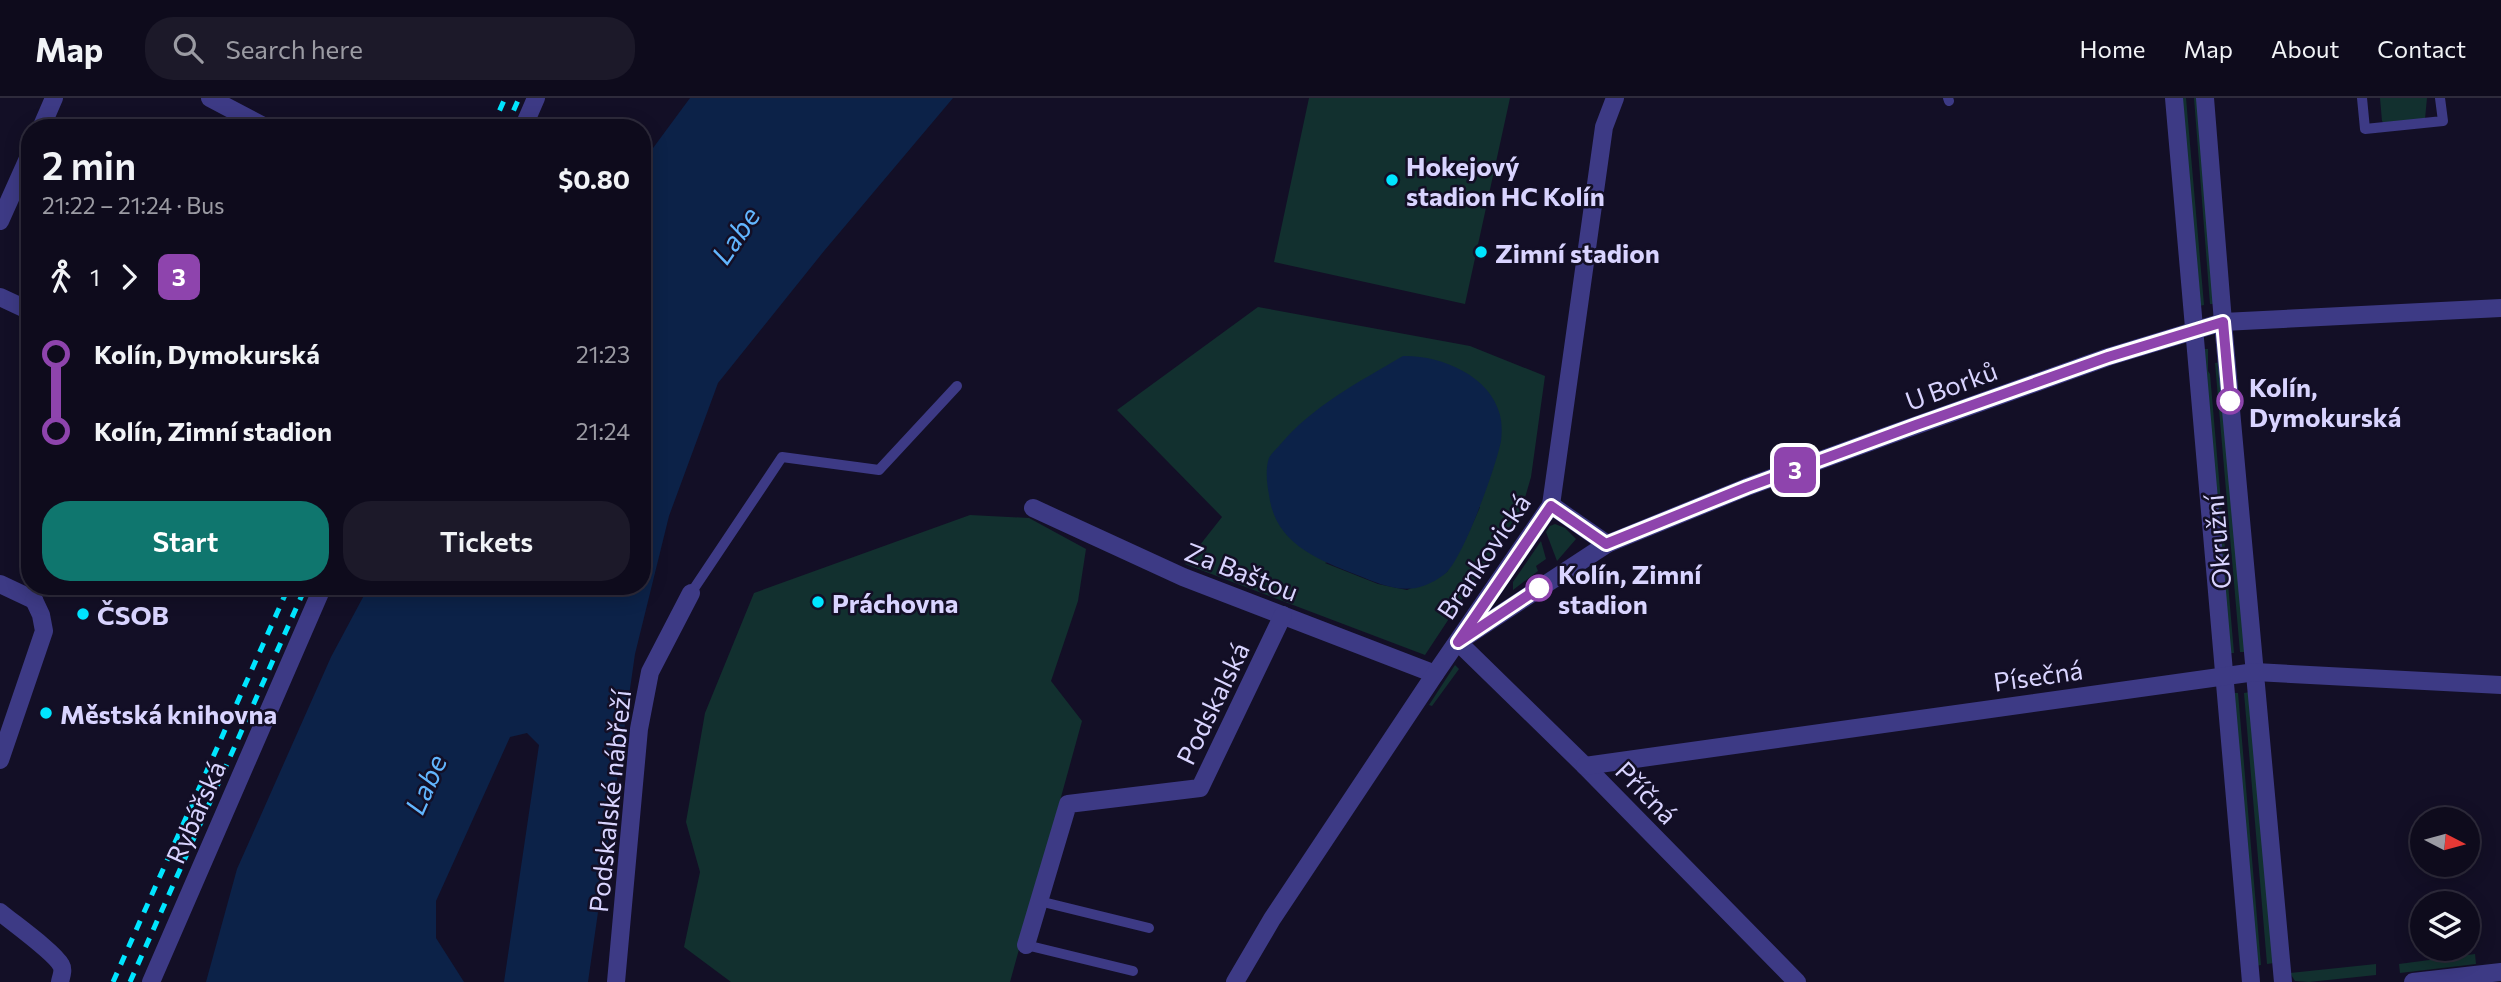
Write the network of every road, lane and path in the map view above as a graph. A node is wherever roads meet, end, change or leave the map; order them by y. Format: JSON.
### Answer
{"nodes":[{"id":1,"x":54,"y":98,"type":"edge"},
{"id":2,"x":210,"y":98,"type":"edge"},
{"id":3,"x":536,"y":98,"type":"edge"},
{"id":4,"x":1615,"y":98,"type":"edge"},
{"id":5,"x":2174,"y":98,"type":"edge"},
{"id":6,"x":2205,"y":98,"type":"edge"},
{"id":7,"x":2362,"y":98,"type":"edge"},
{"id":8,"x":2440,"y":98,"type":"edge"},
{"id":9,"x":45,"y":119,"type":"edge"},
{"id":10,"x":250,"y":119,"type":"edge"},
{"id":11,"x":527,"y":119,"type":"edge"},
{"id":12,"x":21,"y":173,"type":"edge"},
{"id":13,"x":0,"y":220,"type":"edge"},
{"id":14,"x":0,"y":297,"type":"edge"},
{"id":15,"x":21,"y":308,"type":"edge"},
{"id":16,"x":2501,"y":308,"type":"edge"},
{"id":17,"x":2223,"y":322,"type":"junction"},
{"id":18,"x":2194,"y":331,"type":"junction"},
{"id":19,"x":957,"y":386,"type":"dead end"},
{"id":20,"x":1551,"y":506,"type":"junction"},
{"id":21,"x":1033,"y":508,"type":"dead end"},
{"id":22,"x":1606,"y":544,"type":"junction"},
{"id":23,"x":0,"y":584,"type":"edge"},
{"id":24,"x":21,"y":589,"type":"edge"},
{"id":25,"x":691,"y":593,"type":"joint"},
{"id":26,"x":37,"y":595,"type":"edge"},
{"id":27,"x":319,"y":595,"type":"edge"},
{"id":28,"x":1283,"y":615,"type":"junction"},
{"id":29,"x":1458,"y":642,"type":"junction"},
{"id":30,"x":2255,"y":672,"type":"junction"},
{"id":31,"x":1435,"y":674,"type":"junction"},
{"id":32,"x":2224,"y":676,"type":"junction"},
{"id":33,"x":2501,"y":685,"type":"edge"},
{"id":34,"x":0,"y":760,"type":"edge"},
{"id":35,"x":1585,"y":766,"type":"junction"},
{"id":36,"x":1039,"y":901,"type":"junction"},
{"id":37,"x":0,"y":912,"type":"edge"},
{"id":38,"x":1149,"y":928,"type":"dead end"},
{"id":39,"x":1026,"y":945,"type":"joint"},
{"id":40,"x":1133,"y":971,"type":"dead end"},
{"id":41,"x":2501,"y":972,"type":"edge"},
{"id":42,"x":60,"y":982,"type":"edge"},
{"id":43,"x":151,"y":982,"type":"edge"},
{"id":44,"x":617,"y":982,"type":"edge"},
{"id":45,"x":1235,"y":982,"type":"edge"},
{"id":46,"x":1797,"y":982,"type":"edge"},
{"id":47,"x":2250,"y":982,"type":"edge"},
{"id":48,"x":2283,"y":982,"type":"edge"},
{"id":49,"x":2413,"y":982,"type":"edge"}],
"edges":[{"from":1,"to":9,"type":"street"},
{"from":2,"to":10,"type":"street"},
{"from":3,"to":11,"type":"street"},
{"from":4,"to":20,"type":"street","name":"Brankovická"},
{"from":5,"to":18,"type":"street","name":"Okružní"},
{"from":6,"to":17,"type":"street","name":"Okružní"},
{"from":7,"to":8,"type":"lane"},
{"from":12,"to":13,"type":"street"},
{"from":14,"to":15,"type":"street"},
{"from":16,"to":17,"type":"street","name":"U Borků"},
{"from":17,"to":18,"type":"street","name":"U Borků"},
{"from":17,"to":30,"type":"street","name":"Okružní"},
{"from":18,"to":22,"type":"street","name":"U Borků"},
{"from":18,"to":32,"type":"street","name":"Okružní"},
{"from":19,"to":25,"type":"lane"},
{"from":20,"to":22,"type":"street"},
{"from":20,"to":29,"type":"street","name":"Brankovická"},
{"from":21,"to":28,"type":"street","name":"Za Baštou"},
{"from":22,"to":29,"type":"street","name":"U Borků"},
{"from":23,"to":24,"type":"street"},
{"from":25,"to":44,"type":"street","name":"Podskalské nábřeží"},
{"from":26,"to":34,"type":"street"},
{"from":27,"to":43,"type":"street","name":"Rybářská"},
{"from":28,"to":31,"type":"street","name":"Za Baštou"},
{"from":28,"to":36,"type":"street","name":"Podskalská"},
{"from":29,"to":31,"type":"street","name":"Brankovická"},
{"from":29,"to":35,"type":"street","name":"Příčná"},
{"from":30,"to":32,"type":"street","name":"Písečná"},
{"from":30,"to":33,"type":"street","name":"Písečná"},
{"from":30,"to":48,"type":"street","name":"Okružní"},
{"from":31,"to":45,"type":"street","name":"Brankovická"},
{"from":32,"to":35,"type":"street","name":"Písečná"},
{"from":32,"to":47,"type":"street","name":"Okružní"},
{"from":35,"to":46,"type":"street","name":"Příčná"},
{"from":36,"to":38,"type":"lane"},
{"from":36,"to":39,"type":"street","name":"Podskalská"},
{"from":37,"to":42,"type":"street"},
{"from":39,"to":40,"type":"lane"},
{"from":41,"to":49,"type":"street"}]}
